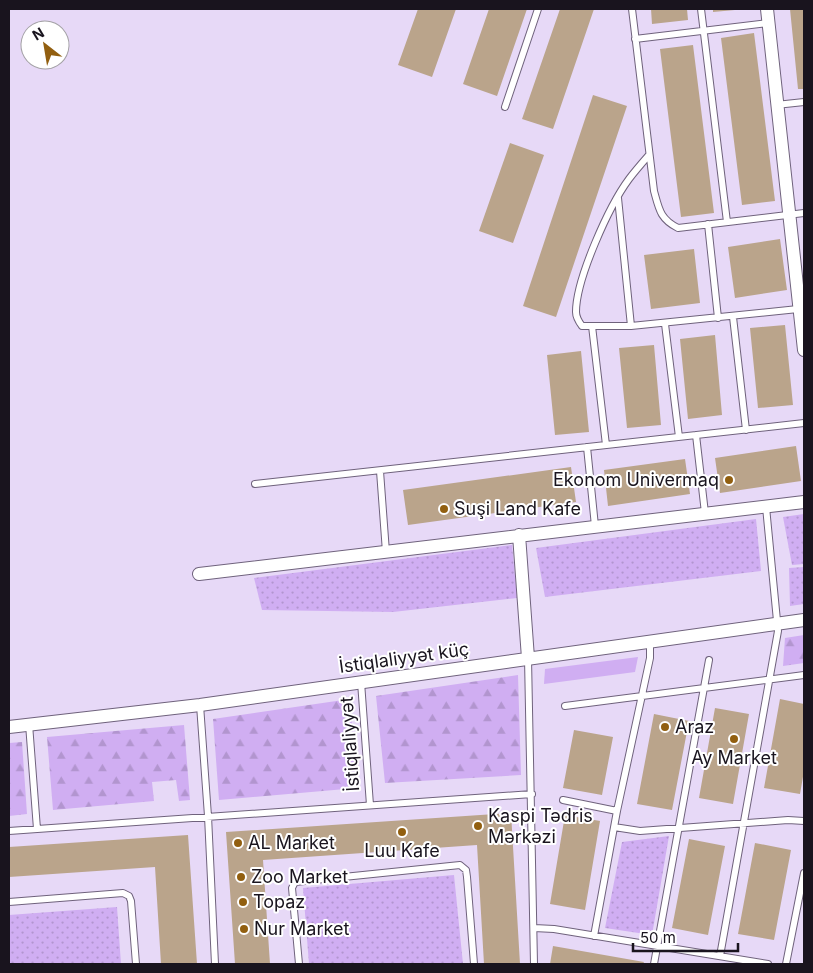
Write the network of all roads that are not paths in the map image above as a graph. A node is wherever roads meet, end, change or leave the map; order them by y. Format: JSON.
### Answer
{"nodes":[{"id":1,"x":538,"y":9,"type":"edge"},
{"id":2,"x":632,"y":9,"type":"edge"},
{"id":3,"x":701,"y":9,"type":"edge"},
{"id":4,"x":767,"y":9,"type":"edge"},
{"id":5,"x":768,"y":23,"type":"junction"},
{"id":6,"x":704,"y":30,"type":"junction"},
{"id":7,"x":635,"y":39,"type":"junction"},
{"id":8,"x":804,"y":102,"type":"edge"},
{"id":9,"x":776,"y":104,"type":"junction"},
{"id":10,"x":505,"y":107,"type":"dead end"},
{"id":11,"x":649,"y":155,"type":"junction"},
{"id":12,"x":618,"y":198,"type":"junction"},
{"id":13,"x":804,"y":213,"type":"edge"},
{"id":14,"x":788,"y":215,"type":"junction"},
{"id":15,"x":728,"y":222,"type":"junction"},
{"id":16,"x":708,"y":224,"type":"junction"},
{"id":17,"x":798,"y":309,"type":"junction"},
{"id":18,"x":732,"y":317,"type":"junction"},
{"id":19,"x":718,"y":318,"type":"junction"},
{"id":20,"x":665,"y":324,"type":"junction"},
{"id":21,"x":592,"y":326,"type":"junction"},
{"id":22,"x":631,"y":326,"type":"junction"},
{"id":23,"x":804,"y":349,"type":"edge"},
{"id":24,"x":804,"y":423,"type":"edge"},
{"id":25,"x":746,"y":430,"type":"junction"},
{"id":26,"x":696,"y":435,"type":"junction"},
{"id":27,"x":679,"y":437,"type":"junction"},
{"id":28,"x":606,"y":446,"type":"junction"},
{"id":29,"x":587,"y":448,"type":"junction"},
{"id":30,"x":380,"y":470,"type":"junction"},
{"id":31,"x":255,"y":484,"type":"dead end"},
{"id":32,"x":804,"y":502,"type":"edge"},
{"id":33,"x":766,"y":507,"type":"junction"},
{"id":34,"x":705,"y":513,"type":"junction"},
{"id":35,"x":595,"y":526,"type":"junction"},
{"id":36,"x":519,"y":535,"type":"junction"},
{"id":37,"x":386,"y":552,"type":"junction"},
{"id":38,"x":199,"y":574,"type":"dead end"},
{"id":39,"x":804,"y":620,"type":"edge"},
{"id":40,"x":778,"y":624,"type":"junction"},
{"id":41,"x":650,"y":642,"type":"junction"},
{"id":42,"x":528,"y":658,"type":"junction"},
{"id":43,"x":709,"y":660,"type":"dead end"},
{"id":44,"x":804,"y":675,"type":"edge"},
{"id":45,"x":769,"y":678,"type":"junction"},
{"id":46,"x":361,"y":682,"type":"junction"},
{"id":47,"x":703,"y":687,"type":"junction"},
{"id":48,"x":642,"y":694,"type":"junction"},
{"id":49,"x":200,"y":705,"type":"junction"},
{"id":50,"x":565,"y":706,"type":"dead end"},
{"id":51,"x":29,"y":724,"type":"junction"},
{"id":52,"x":9,"y":727,"type":"edge"},
{"id":53,"x":532,"y":794,"type":"junction"},
{"id":54,"x":563,"y":800,"type":"dead end"},
{"id":55,"x":370,"y":805,"type":"junction"},
{"id":56,"x":617,"y":811,"type":"junction"},
{"id":57,"x":208,"y":816,"type":"junction"},
{"id":58,"x":804,"y":822,"type":"edge"},
{"id":59,"x":742,"y":824,"type":"junction"},
{"id":60,"x":614,"y":828,"type":"junction"},
{"id":61,"x":677,"y":828,"type":"junction"},
{"id":62,"x":37,"y":829,"type":"junction"},
{"id":63,"x":9,"y":831,"type":"edge"},
{"id":64,"x":804,"y":873,"type":"edge"},
{"id":65,"x":803,"y":886,"type":"edge"},
{"id":66,"x":9,"y":902,"type":"edge"},
{"id":67,"x":534,"y":928,"type":"junction"},
{"id":68,"x":594,"y":936,"type":"junction"},
{"id":69,"x":657,"y":947,"type":"junction"},
{"id":70,"x":720,"y":956,"type":"junction"},
{"id":71,"x":136,"y":964,"type":"edge"},
{"id":72,"x":215,"y":964,"type":"edge"},
{"id":73,"x":299,"y":964,"type":"edge"},
{"id":74,"x":474,"y":964,"type":"edge"},
{"id":75,"x":534,"y":964,"type":"edge"},
{"id":76,"x":654,"y":964,"type":"edge"},
{"id":77,"x":768,"y":964,"type":"edge"},
{"id":78,"x":786,"y":964,"type":"edge"}],
"edges":[{"from":1,"to":10,"type":"lane"},
{"from":2,"to":7,"type":"lane"},
{"from":3,"to":6,"type":"lane"},
{"from":4,"to":5,"type":"street"},
{"from":5,"to":6,"type":"lane"},
{"from":5,"to":9,"type":"street"},
{"from":6,"to":7,"type":"lane"},
{"from":6,"to":15,"type":"lane"},
{"from":7,"to":11,"type":"lane"},
{"from":8,"to":9,"type":"lane"},
{"from":9,"to":14,"type":"street"},
{"from":11,"to":12,"type":"lane"},
{"from":11,"to":16,"type":"lane"},
{"from":12,"to":21,"type":"lane"},
{"from":12,"to":22,"type":"lane"},
{"from":13,"to":14,"type":"lane"},
{"from":14,"to":15,"type":"lane"},
{"from":14,"to":17,"type":"street"},
{"from":15,"to":16,"type":"lane"},
{"from":16,"to":19,"type":"lane"},
{"from":17,"to":18,"type":"lane"},
{"from":17,"to":23,"type":"street"},
{"from":18,"to":19,"type":"lane"},
{"from":18,"to":25,"type":"lane"},
{"from":19,"to":20,"type":"lane"},
{"from":20,"to":22,"type":"lane"},
{"from":20,"to":27,"type":"lane"},
{"from":21,"to":22,"type":"lane"},
{"from":21,"to":28,"type":"lane"},
{"from":24,"to":25,"type":"lane"},
{"from":25,"to":26,"type":"lane"},
{"from":26,"to":27,"type":"lane"},
{"from":26,"to":34,"type":"lane"},
{"from":27,"to":28,"type":"lane"},
{"from":28,"to":29,"type":"lane"},
{"from":29,"to":30,"type":"lane"},
{"from":29,"to":35,"type":"lane"},
{"from":30,"to":31,"type":"lane"},
{"from":30,"to":37,"type":"lane"},
{"from":32,"to":33,"type":"street"},
{"from":33,"to":34,"type":"street"},
{"from":33,"to":40,"type":"lane"},
{"from":34,"to":35,"type":"street"},
{"from":35,"to":36,"type":"street"},
{"from":36,"to":37,"type":"street"},
{"from":36,"to":42,"type":"street"},
{"from":37,"to":38,"type":"street"},
{"from":39,"to":40,"type":"street","name":"İstiqlaliyyət küç"},
{"from":40,"to":41,"type":"street","name":"İstiqlaliyyət küç"},
{"from":40,"to":45,"type":"lane"},
{"from":41,"to":42,"type":"street","name":"İstiqlaliyyət küç"},
{"from":41,"to":48,"type":"lane"},
{"from":42,"to":46,"type":"street","name":"İstiqlaliyyət küç"},
{"from":42,"to":53,"type":"lane"},
{"from":43,"to":47,"type":"lane"},
{"from":44,"to":45,"type":"lane"},
{"from":45,"to":47,"type":"lane"},
{"from":45,"to":59,"type":"lane"},
{"from":46,"to":49,"type":"street","name":"İstiqlaliyyət küç"},
{"from":46,"to":55,"type":"lane","name":"İstiqlaliyyət"},
{"from":47,"to":48,"type":"lane"},
{"from":47,"to":61,"type":"lane"},
{"from":48,"to":50,"type":"lane"},
{"from":48,"to":56,"type":"lane"},
{"from":49,"to":51,"type":"street","name":"İstiqlaliyyət küç"},
{"from":49,"to":57,"type":"lane"},
{"from":51,"to":52,"type":"street","name":"İstiqlaliyyət küç"},
{"from":51,"to":62,"type":"lane"},
{"from":53,"to":55,"type":"lane"},
{"from":53,"to":67,"type":"lane"},
{"from":54,"to":56,"type":"lane"},
{"from":55,"to":57,"type":"lane"},
{"from":56,"to":60,"type":"lane"},
{"from":57,"to":62,"type":"lane"},
{"from":57,"to":72,"type":"lane"},
{"from":58,"to":59,"type":"lane"},
{"from":59,"to":61,"type":"lane"},
{"from":59,"to":70,"type":"lane"},
{"from":60,"to":61,"type":"lane"},
{"from":60,"to":68,"type":"lane"},
{"from":61,"to":69,"type":"lane"},
{"from":62,"to":63,"type":"lane"},
{"from":64,"to":65,"type":"lane"},
{"from":65,"to":78,"type":"lane"},
{"from":66,"to":71,"type":"lane"},
{"from":67,"to":68,"type":"lane"},
{"from":67,"to":75,"type":"lane"},
{"from":68,"to":69,"type":"lane"},
{"from":69,"to":70,"type":"lane"},
{"from":69,"to":76,"type":"lane"},
{"from":70,"to":77,"type":"lane"},
{"from":73,"to":74,"type":"lane"}]}
